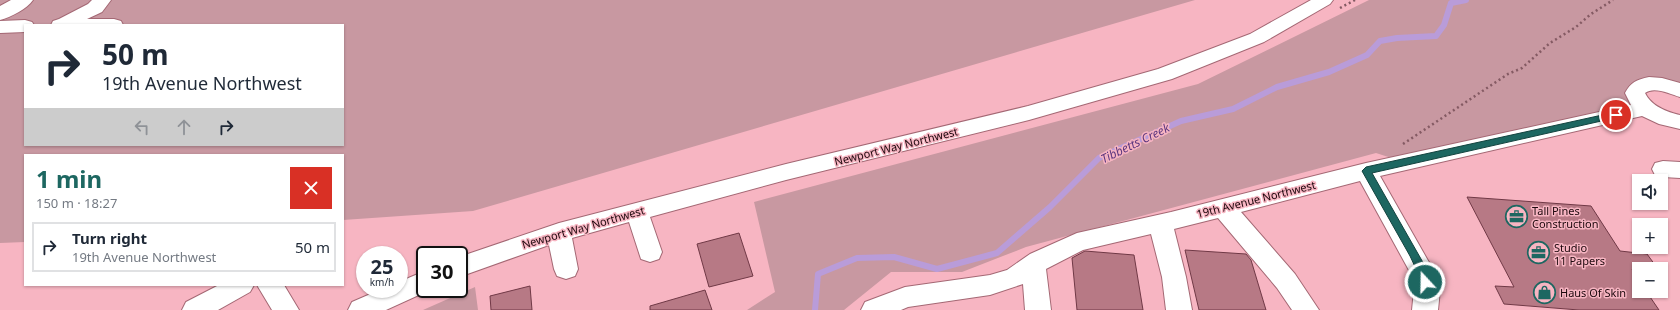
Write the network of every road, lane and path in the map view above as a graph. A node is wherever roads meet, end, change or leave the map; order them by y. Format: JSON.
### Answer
{"nodes":[{"id":1,"x":24,"y":0,"type":"edge"},
{"id":2,"x":102,"y":0,"type":"edge"},
{"id":3,"x":1324,"y":0,"type":"edge"},
{"id":4,"x":1613,"y":0,"type":"edge"},
{"id":5,"x":0,"y":14,"type":"edge"},
{"id":6,"x":62,"y":24,"type":"edge"},
{"id":7,"x":24,"y":26,"type":"edge"},
{"id":8,"x":0,"y":27,"type":"edge"},
{"id":9,"x":1680,"y":90,"type":"edge"},
{"id":10,"x":1647,"y":108,"type":"junction"},
{"id":11,"x":1676,"y":123,"type":"edge"},
{"id":12,"x":1404,"y":162,"type":"junction"},
{"id":13,"x":1366,"y":171,"type":"junction"},
{"id":14,"x":1223,"y":207,"type":"junction"},
{"id":15,"x":637,"y":211,"type":"junction"},
{"id":16,"x":1160,"y":224,"type":"junction"},
{"id":17,"x":558,"y":232,"type":"junction"},
{"id":18,"x":650,"y":252,"type":"dead end"},
{"id":19,"x":468,"y":263,"type":"edge"},
{"id":20,"x":1033,"y":265,"type":"junction"},
{"id":21,"x":566,"y":269,"type":"dead end"},
{"id":22,"x":416,"y":285,"type":"edge"},
{"id":23,"x":239,"y":286,"type":"edge"},
{"id":24,"x":271,"y":286,"type":"edge"},
{"id":25,"x":195,"y":310,"type":"edge"},
{"id":26,"x":286,"y":310,"type":"edge"},
{"id":27,"x":361,"y":310,"type":"edge"},
{"id":28,"x":874,"y":310,"type":"edge"},
{"id":29,"x":1038,"y":310,"type":"edge"},
{"id":30,"x":1179,"y":310,"type":"edge"},
{"id":31,"x":1306,"y":310,"type":"edge"},
{"id":32,"x":1425,"y":310,"type":"edge"}],
"edges":[{"from":1,"to":5,"type":"street"},
{"from":2,"to":6,"type":"street"},
{"from":3,"to":15,"type":"street","name":"Newport Way Northwest"},
{"from":4,"to":12,"type":"path"},
{"from":7,"to":8,"type":"street"},
{"from":9,"to":10,"type":"street"},
{"from":10,"to":11,"type":"street"},
{"from":10,"to":12,"type":"street","name":"19th Avenue Northwest"},
{"from":12,"to":13,"type":"street","name":"19th Avenue Northwest"},
{"from":13,"to":14,"type":"street","name":"19th Avenue Northwest"},
{"from":13,"to":32,"type":"street"},
{"from":14,"to":16,"type":"street","name":"19th Avenue Northwest"},
{"from":14,"to":31,"type":"street"},
{"from":15,"to":17,"type":"street","name":"Newport Way Northwest"},
{"from":15,"to":18,"type":"street"},
{"from":16,"to":20,"type":"street","name":"19th Avenue Northwest"},
{"from":16,"to":30,"type":"street"},
{"from":17,"to":19,"type":"street","name":"Newport Way Northwest"},
{"from":17,"to":21,"type":"street"},
{"from":20,"to":28,"type":"street","name":"19th Avenue Northwest"},
{"from":20,"to":29,"type":"street"},
{"from":22,"to":27,"type":"street"},
{"from":23,"to":25,"type":"street"},
{"from":24,"to":26,"type":"street"}]}
